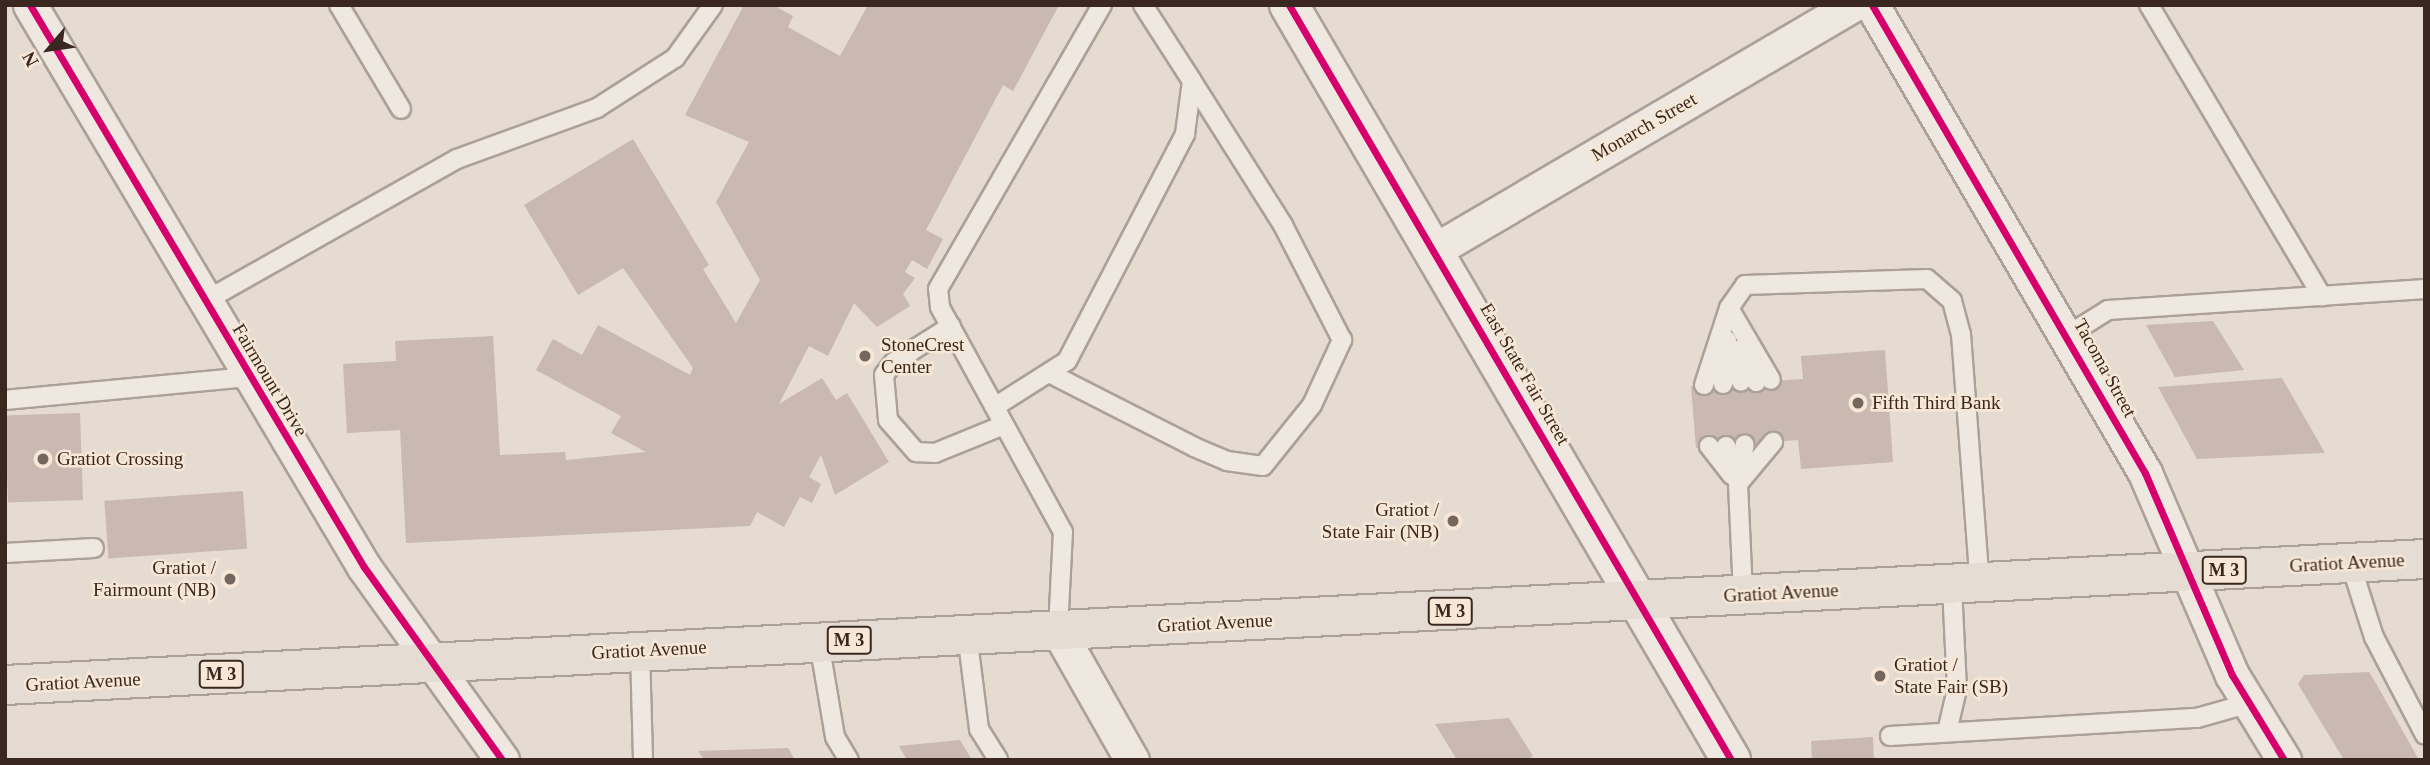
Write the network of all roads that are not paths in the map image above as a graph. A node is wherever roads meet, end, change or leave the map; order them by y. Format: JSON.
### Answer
{"nodes":[{"id":1,"x":30,"y":5,"type":"edge"},
{"id":2,"x":340,"y":5,"type":"edge"},
{"id":3,"x":713,"y":5,"type":"edge"},
{"id":4,"x":1102,"y":5,"type":"edge"},
{"id":5,"x":1143,"y":5,"type":"edge"},
{"id":6,"x":1289,"y":5,"type":"edge"},
{"id":7,"x":1852,"y":5,"type":"edge"},
{"id":8,"x":1872,"y":5,"type":"edge"},
{"id":9,"x":2150,"y":5,"type":"edge"},
{"id":10,"x":1192,"y":80,"type":"junction"},
{"id":11,"x":401,"y":109,"type":"dead end"},
{"id":12,"x":1435,"y":250,"type":"junction"},
{"id":13,"x":2425,"y":289,"type":"edge"},
{"id":14,"x":2322,"y":296,"type":"junction"},
{"id":15,"x":205,"y":301,"type":"junction"},
{"id":16,"x":1729,"y":309,"type":"junction"},
{"id":17,"x":951,"y":326,"type":"junction"},
{"id":18,"x":2068,"y":335,"type":"junction"},
{"id":19,"x":1051,"y":374,"type":"junction"},
{"id":20,"x":250,"y":377,"type":"junction"},
{"id":21,"x":1704,"y":385,"type":"dead end"},
{"id":22,"x":5,"y":400,"type":"edge"},
{"id":23,"x":996,"y":406,"type":"junction"},
{"id":24,"x":1004,"y":425,"type":"junction"},
{"id":25,"x":1717,"y":446,"type":"dead end"},
{"id":26,"x":1738,"y":484,"type":"junction"},
{"id":27,"x":94,"y":548,"type":"dead end"},
{"id":28,"x":5,"y":553,"type":"edge"},
{"id":29,"x":2425,"y":559,"type":"edge"},
{"id":30,"x":2350,"y":562,"type":"junction"},
{"id":31,"x":2192,"y":572,"type":"junction"},
{"id":32,"x":1966,"y":584,"type":"junction"},
{"id":33,"x":1743,"y":596,"type":"junction"},
{"id":34,"x":1640,"y":601,"type":"junction"},
{"id":35,"x":1058,"y":630,"type":"junction"},
{"id":36,"x":967,"y":635,"type":"junction"},
{"id":37,"x":819,"y":642,"type":"junction"},
{"id":38,"x":640,"y":651,"type":"junction"},
{"id":39,"x":438,"y":662,"type":"junction"},
{"id":40,"x":5,"y":685,"type":"edge"},
{"id":41,"x":2250,"y":703,"type":"junction"},
{"id":42,"x":1947,"y":732,"type":"junction"},
{"id":43,"x":2425,"y":735,"type":"edge"},
{"id":44,"x":1890,"y":736,"type":"dead end"},
{"id":45,"x":1124,"y":758,"type":"edge"},
{"id":46,"x":502,"y":760,"type":"edge"},
{"id":47,"x":643,"y":760,"type":"edge"},
{"id":48,"x":849,"y":760,"type":"edge"},
{"id":49,"x":998,"y":760,"type":"edge"},
{"id":50,"x":1731,"y":760,"type":"edge"},
{"id":51,"x":2284,"y":760,"type":"edge"}],
"edges":[{"from":1,"to":15,"type":"street","name":"Fairmount Drive"},
{"from":2,"to":11,"type":"lane"},
{"from":3,"to":15,"type":"lane"},
{"from":4,"to":17,"type":"lane"},
{"from":5,"to":10,"type":"lane"},
{"from":6,"to":12,"type":"street","name":"East State Fair Street"},
{"from":7,"to":12,"type":"street","name":"Monarch Street"},
{"from":8,"to":18,"type":"street","name":"Tacoma Street"},
{"from":9,"to":14,"type":"lane"},
{"from":10,"to":19,"type":"lane"},
{"from":10,"to":19,"type":"lane"},
{"from":12,"to":34,"type":"street","name":"East State Fair Street"},
{"from":13,"to":14,"type":"lane"},
{"from":14,"to":18,"type":"lane"},
{"from":15,"to":20,"type":"street","name":"Fairmount Drive"},
{"from":16,"to":16,"type":"lane"},
{"from":16,"to":21,"type":"lane"},
{"from":16,"to":32,"type":"lane"},
{"from":17,"to":23,"type":"lane"},
{"from":17,"to":24,"type":"lane"},
{"from":18,"to":31,"type":"street","name":"Tacoma Street"},
{"from":19,"to":23,"type":"lane"},
{"from":20,"to":22,"type":"lane"},
{"from":20,"to":39,"type":"street","name":"Fairmount Drive"},
{"from":23,"to":24,"type":"lane"},
{"from":24,"to":35,"type":"lane"},
{"from":25,"to":26,"type":"lane"},
{"from":26,"to":26,"type":"lane"},
{"from":26,"to":33,"type":"lane"},
{"from":27,"to":28,"type":"lane"},
{"from":29,"to":30,"type":"main road","name":"Gratiot Avenue","number":"M 3"},
{"from":30,"to":31,"type":"main road","name":"Gratiot Avenue","number":"M 3"},
{"from":30,"to":43,"type":"lane"},
{"from":31,"to":32,"type":"main road","name":"Gratiot Avenue","number":"M 3"},
{"from":31,"to":41,"type":"street","name":"Tacoma Street"},
{"from":32,"to":33,"type":"main road","name":"Gratiot Avenue","number":"M 3"},
{"from":32,"to":42,"type":"lane"},
{"from":33,"to":34,"type":"main road","name":"Gratiot Avenue","number":"M 3"},
{"from":34,"to":35,"type":"main road","name":"Gratiot Avenue","number":"M 3"},
{"from":34,"to":50,"type":"street","name":"East State Fair Street"},
{"from":35,"to":36,"type":"main road","name":"Gratiot Avenue","number":"M 3"},
{"from":35,"to":45,"type":"street"},
{"from":36,"to":37,"type":"main road","name":"Gratiot Avenue","number":"M 3"},
{"from":36,"to":49,"type":"lane"},
{"from":37,"to":38,"type":"main road","name":"Gratiot Avenue","number":"M 3"},
{"from":37,"to":48,"type":"lane"},
{"from":38,"to":39,"type":"main road","name":"Gratiot Avenue","number":"M 3"},
{"from":38,"to":47,"type":"lane"},
{"from":39,"to":40,"type":"main road","name":"Gratiot Avenue","number":"M 3"},
{"from":39,"to":46,"type":"street","name":"Fairmount Drive"},
{"from":41,"to":42,"type":"lane"},
{"from":41,"to":51,"type":"street","name":"Tacoma Street"},
{"from":42,"to":44,"type":"lane"}]}
